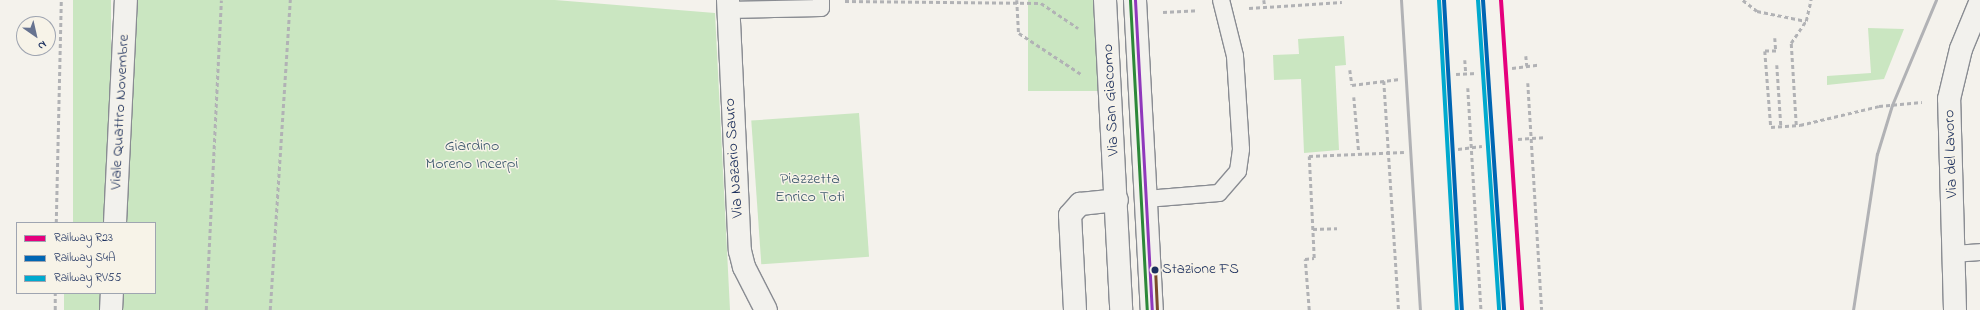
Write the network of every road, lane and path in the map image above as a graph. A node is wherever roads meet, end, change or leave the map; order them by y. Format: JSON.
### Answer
{"nodes":[{"id":1,"x":61,"y":0,"type":"edge"},
{"id":2,"x":126,"y":0,"type":"edge"},
{"id":3,"x":221,"y":0,"type":"edge"},
{"id":4,"x":290,"y":0,"type":"edge"},
{"id":5,"x":1017,"y":0,"type":"edge"},
{"id":6,"x":1105,"y":0,"type":"edge"},
{"id":7,"x":1135,"y":0,"type":"edge"},
{"id":8,"x":1221,"y":0,"type":"edge"},
{"id":9,"x":1264,"y":0,"type":"edge"},
{"id":10,"x":1743,"y":0,"type":"edge"},
{"id":11,"x":1811,"y":0,"type":"edge"},
{"id":12,"x":821,"y":1,"type":"edge"},
{"id":13,"x":1980,"y":4,"type":"edge"},
{"id":14,"x":728,"y":5,"type":"edge"},
{"id":15,"x":1264,"y":7,"type":"dead end"},
{"id":16,"x":1806,"y":21,"type":"junction"},
{"id":17,"x":1085,"y":33,"type":"dead end"},
{"id":18,"x":1775,"y":38,"type":"dead end"},
{"id":19,"x":1526,"y":56,"type":"dead end"},
{"id":20,"x":1465,"y":60,"type":"dead end"},
{"id":21,"x":1538,"y":65,"type":"dead end"},
{"id":22,"x":1777,"y":65,"type":"dead end"},
{"id":23,"x":1527,"y":66,"type":"junction"},
{"id":24,"x":1512,"y":68,"type":"dead end"},
{"id":25,"x":1350,"y":70,"type":"dead end"},
{"id":26,"x":1477,"y":73,"type":"dead end"},
{"id":27,"x":1456,"y":74,"type":"dead end"},
{"id":28,"x":1466,"y":74,"type":"junction"},
{"id":29,"x":1088,"y":79,"type":"dead end"},
{"id":30,"x":1400,"y":79,"type":"dead end"},
{"id":31,"x":1384,"y":81,"type":"junction"},
{"id":32,"x":1528,"y":83,"type":"dead end"},
{"id":33,"x":1468,"y":88,"type":"dead end"},
{"id":34,"x":1354,"y":96,"type":"dead end"},
{"id":35,"x":1949,"y":99,"type":"junction"},
{"id":36,"x":1796,"y":125,"type":"junction"},
{"id":37,"x":1781,"y":126,"type":"junction"},
{"id":38,"x":1544,"y":137,"type":"dead end"},
{"id":39,"x":1532,"y":138,"type":"junction"},
{"id":40,"x":1518,"y":139,"type":"dead end"},
{"id":41,"x":1482,"y":146,"type":"dead end"},
{"id":42,"x":1471,"y":147,"type":"junction"},
{"id":43,"x":1458,"y":149,"type":"dead end"},
{"id":44,"x":1389,"y":152,"type":"junction"},
{"id":45,"x":1404,"y":152,"type":"dead end"},
{"id":46,"x":1359,"y":154,"type":"junction"},
{"id":47,"x":1146,"y":199,"type":"junction"},
{"id":48,"x":1117,"y":200,"type":"junction"},
{"id":49,"x":56,"y":222,"type":"edge"},
{"id":50,"x":115,"y":222,"type":"edge"},
{"id":51,"x":1337,"y":228,"type":"dead end"},
{"id":52,"x":1313,"y":229,"type":"junction"},
{"id":53,"x":1980,"y":252,"type":"edge"},
{"id":54,"x":1953,"y":254,"type":"junction"},
{"id":55,"x":55,"y":294,"type":"edge"},
{"id":56,"x":112,"y":294,"type":"edge"},
{"id":57,"x":54,"y":310,"type":"edge"},
{"id":58,"x":111,"y":310,"type":"edge"},
{"id":59,"x":206,"y":310,"type":"edge"},
{"id":60,"x":270,"y":310,"type":"edge"},
{"id":61,"x":766,"y":310,"type":"edge"},
{"id":62,"x":1075,"y":310,"type":"edge"},
{"id":63,"x":1121,"y":310,"type":"edge"},
{"id":64,"x":1152,"y":310,"type":"edge"},
{"id":65,"x":1309,"y":310,"type":"edge"},
{"id":66,"x":1399,"y":310,"type":"edge"},
{"id":67,"x":1481,"y":310,"type":"edge"},
{"id":68,"x":1542,"y":310,"type":"edge"},
{"id":69,"x":1955,"y":310,"type":"edge"}],
"edges":[{"from":1,"to":49,"type":"path"},
{"from":2,"to":50,"type":"street","name":"Viale Quattro Novembre"},
{"from":3,"to":59,"type":"path"},
{"from":4,"to":60,"type":"path"},
{"from":5,"to":12,"type":"path"},
{"from":5,"to":17,"type":"path"},
{"from":5,"to":29,"type":"path"},
{"from":6,"to":48,"type":"street","name":"Via San Giacomo"},
{"from":7,"to":47,"type":"street","name":"Via San Giacomo"},
{"from":8,"to":47,"type":"lane"},
{"from":9,"to":15,"type":"path"},
{"from":10,"to":16,"type":"path"},
{"from":11,"to":16,"type":"path"},
{"from":12,"to":14,"type":"lane"},
{"from":13,"to":35,"type":"street","name":"Via del Lavoro"},
{"from":14,"to":61,"type":"street","name":"Via Nazario Sauro"},
{"from":16,"to":36,"type":"path"},
{"from":18,"to":37,"type":"path"},
{"from":19,"to":23,"type":"path"},
{"from":20,"to":28,"type":"path"},
{"from":21,"to":23,"type":"path"},
{"from":22,"to":37,"type":"path"},
{"from":23,"to":24,"type":"path"},
{"from":25,"to":31,"type":"path"},
{"from":26,"to":28,"type":"path"},
{"from":27,"to":28,"type":"path"},
{"from":30,"to":31,"type":"path"},
{"from":31,"to":44,"type":"path"},
{"from":32,"to":39,"type":"path"},
{"from":33,"to":42,"type":"path"},
{"from":34,"to":46,"type":"path"},
{"from":35,"to":36,"type":"path"},
{"from":35,"to":54,"type":"street","name":"Via del Lavoro"},
{"from":36,"to":37,"type":"path"},
{"from":38,"to":39,"type":"path"},
{"from":39,"to":40,"type":"path"},
{"from":39,"to":68,"type":"path"},
{"from":41,"to":42,"type":"path"},
{"from":42,"to":43,"type":"path"},
{"from":42,"to":67,"type":"path"},
{"from":44,"to":45,"type":"path"},
{"from":44,"to":46,"type":"path"},
{"from":44,"to":66,"type":"path"},
{"from":46,"to":52,"type":"path"},
{"from":47,"to":48,"type":"street"},
{"from":47,"to":64,"type":"street","name":"Via San Giacomo"},
{"from":48,"to":62,"type":"street"},
{"from":48,"to":63,"type":"street","name":"Via San Giacomo"},
{"from":51,"to":52,"type":"path"},
{"from":52,"to":65,"type":"path"},
{"from":53,"to":54,"type":"lane"},
{"from":54,"to":69,"type":"street","name":"Via del Lavoro"},
{"from":55,"to":57,"type":"path"},
{"from":56,"to":58,"type":"street"}]}
